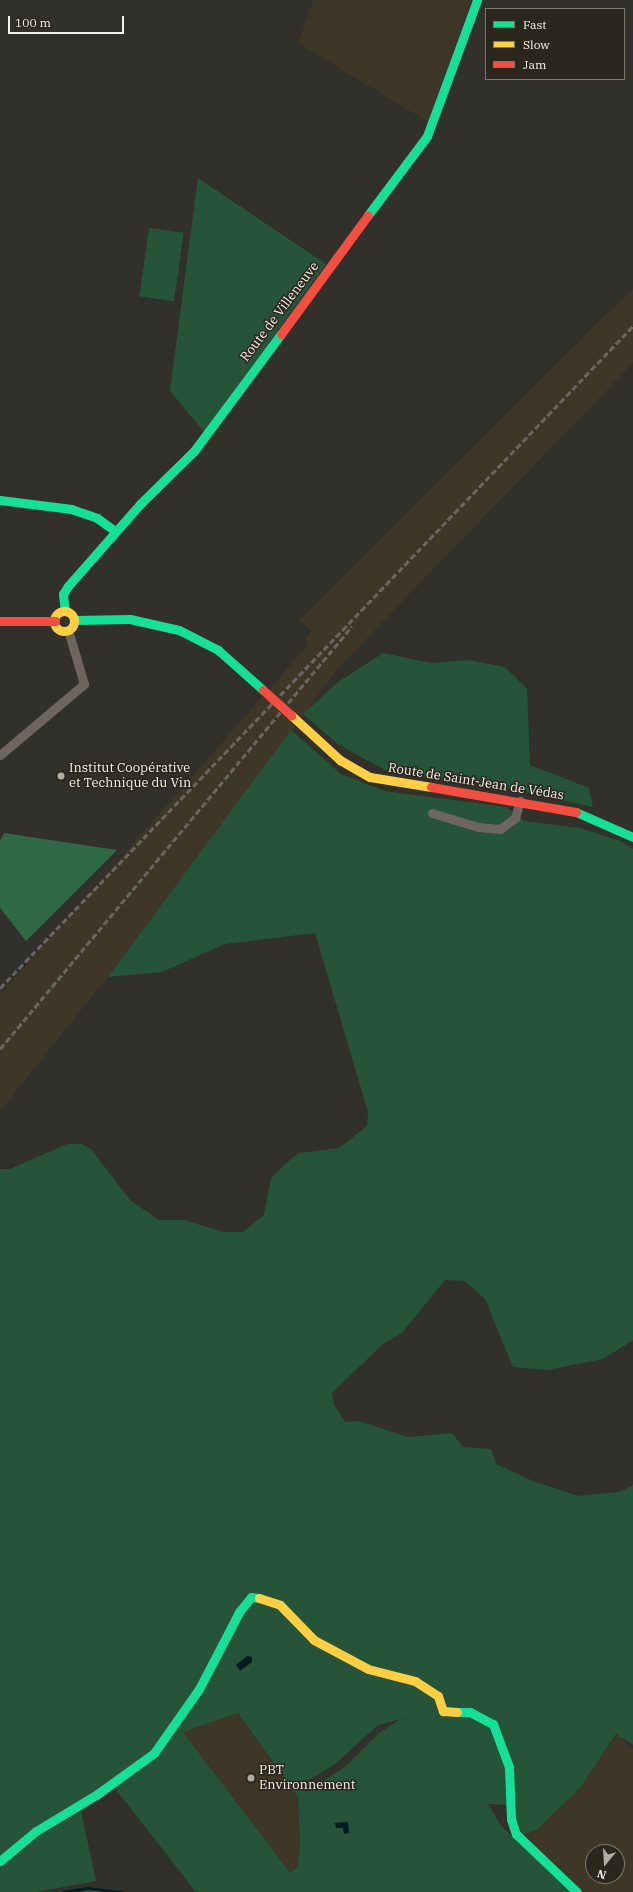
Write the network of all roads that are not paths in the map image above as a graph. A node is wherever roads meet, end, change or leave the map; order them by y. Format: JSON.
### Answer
{"nodes":[{"id":1,"x":477,"y":0,"type":"edge"},
{"id":2,"x":0,"y":500,"type":"edge"},
{"id":3,"x":115,"y":531,"type":"junction"},
{"id":4,"x":65,"y":611,"type":"junction"},
{"id":5,"x":74,"y":620,"type":"junction"},
{"id":6,"x":0,"y":621,"type":"edge"},
{"id":7,"x":55,"y":621,"type":"junction"},
{"id":8,"x":68,"y":630,"type":"junction"},
{"id":9,"x":0,"y":755,"type":"edge"},
{"id":10,"x":520,"y":801,"type":"junction"},
{"id":11,"x":432,"y":813,"type":"dead end"},
{"id":12,"x":633,"y":837,"type":"edge"},
{"id":13,"x":0,"y":1861,"type":"edge"},
{"id":14,"x":577,"y":1892,"type":"edge"}],
"edges":[{"from":1,"to":3,"type":"street","name":"Route de Villeneuve"},
{"from":2,"to":3,"type":"street"},
{"from":3,"to":4,"type":"street","name":"Route de Villeneuve"},
{"from":4,"to":5,"type":"street"},
{"from":4,"to":7,"type":"street"},
{"from":5,"to":8,"type":"street"},
{"from":5,"to":10,"type":"street","name":"Route de Saint-Jean de Védas","bridge":true},
{"from":6,"to":7,"type":"street"},
{"from":7,"to":8,"type":"street"},
{"from":8,"to":9,"type":"street"},
{"from":10,"to":11,"type":"street"},
{"from":10,"to":12,"type":"street","name":"Route de Saint-Jean de Védas"},
{"from":13,"to":14,"type":"street"}]}
